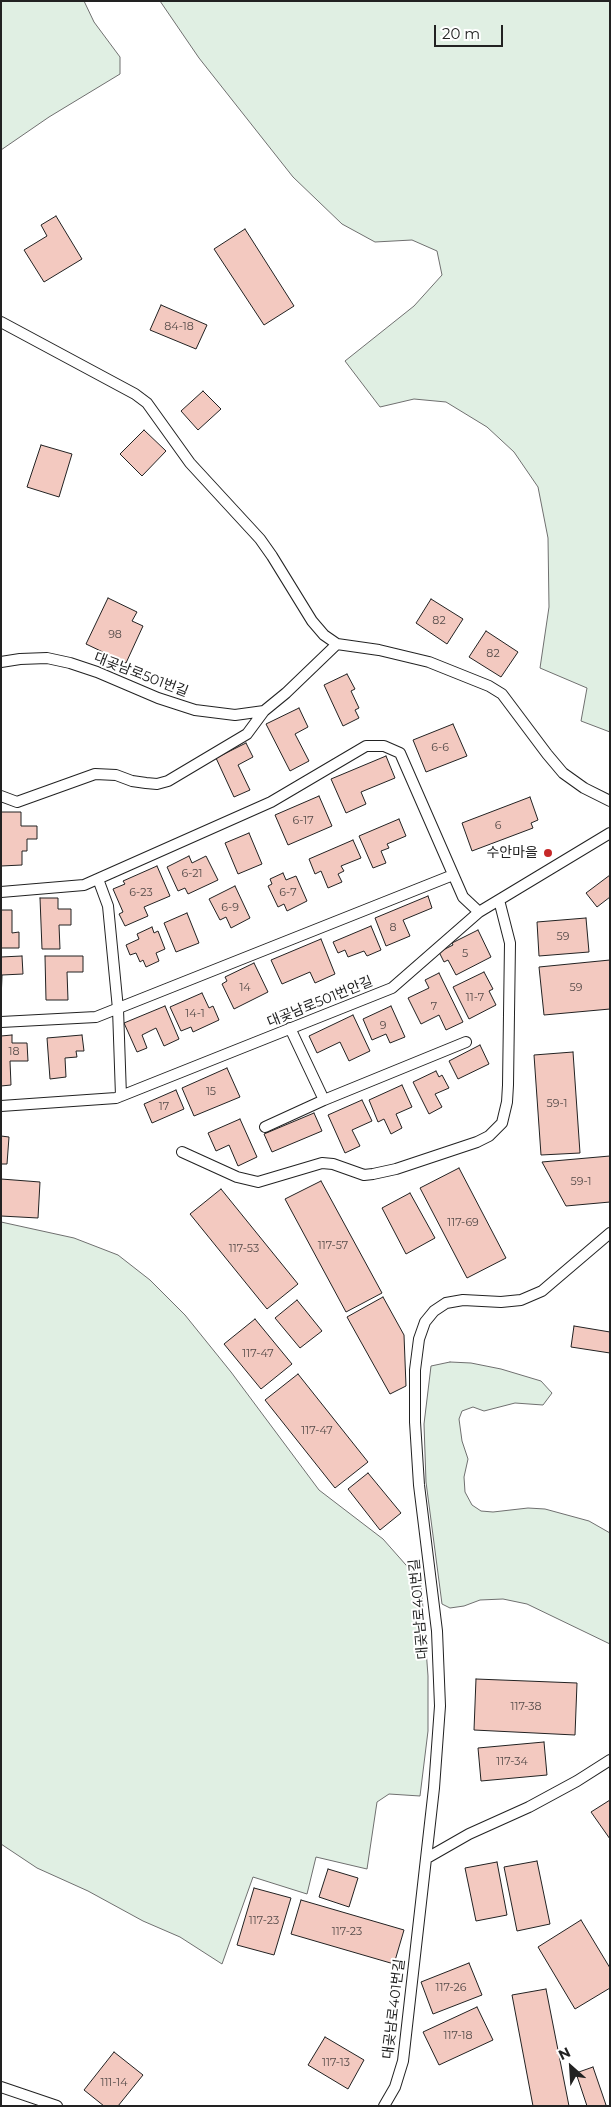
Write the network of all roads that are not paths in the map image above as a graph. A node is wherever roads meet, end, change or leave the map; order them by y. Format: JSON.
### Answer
{"nodes":[{"id":1,"x":1,"y":322,"type":"edge"},
{"id":2,"x":337,"y":644,"type":"junction"},
{"id":3,"x":1,"y":662,"type":"edge"},
{"id":4,"x":264,"y":711,"type":"junction"},
{"id":5,"x":1,"y":796,"type":"edge"},
{"id":6,"x":610,"y":801,"type":"edge"},
{"id":7,"x":610,"y":833,"type":"edge"},
{"id":8,"x":453,"y":876,"type":"junction"},
{"id":9,"x":98,"y":879,"type":"junction"},
{"id":10,"x":1,"y":892,"type":"edge"},
{"id":11,"x":498,"y":900,"type":"junction"},
{"id":12,"x":479,"y":912,"type":"junction"},
{"id":13,"x":118,"y":1009,"type":"junction"},
{"id":14,"x":1,"y":1022,"type":"edge"},
{"id":15,"x":290,"y":1028,"type":"junction"},
{"id":16,"x":466,"y":1042,"type":"dead end"},
{"id":17,"x":121,"y":1096,"type":"junction"},
{"id":18,"x":324,"y":1100,"type":"junction"},
{"id":19,"x":1,"y":1106,"type":"edge"},
{"id":20,"x":265,"y":1127,"type":"dead end"},
{"id":21,"x":182,"y":1152,"type":"dead end"},
{"id":22,"x":610,"y":1232,"type":"edge"},
{"id":23,"x":610,"y":1760,"type":"edge"},
{"id":24,"x":427,"y":1858,"type":"junction"},
{"id":25,"x":1,"y":2087,"type":"edge"},
{"id":26,"x":57,"y":2106,"type":"edge"},
{"id":27,"x":384,"y":2106,"type":"edge"}],
"edges":[{"from":1,"to":2,"type":"lane"},
{"from":2,"to":4,"type":"lane"},
{"from":2,"to":6,"type":"lane"},
{"from":3,"to":4,"type":"lane","name":"대곶남로501번길"},
{"from":4,"to":5,"type":"lane"},
{"from":7,"to":11,"type":"lane","name":"대곶남로501번안길"},
{"from":8,"to":9,"type":"lane"},
{"from":8,"to":12,"type":"lane"},
{"from":8,"to":13,"type":"lane"},
{"from":9,"to":10,"type":"lane"},
{"from":9,"to":13,"type":"lane"},
{"from":11,"to":12,"type":"lane","name":"대곶남로501번안길"},
{"from":11,"to":21,"type":"lane"},
{"from":12,"to":15,"type":"lane","name":"대곶남로501번안길"},
{"from":13,"to":14,"type":"lane"},
{"from":13,"to":17,"type":"lane"},
{"from":15,"to":17,"type":"lane","name":"대곶남로501번안길"},
{"from":15,"to":18,"type":"lane"},
{"from":16,"to":18,"type":"lane"},
{"from":17,"to":19,"type":"lane","name":"대곶남로501번안길"},
{"from":18,"to":20,"type":"lane"},
{"from":22,"to":24,"type":"lane","name":"대곶남로401번길"},
{"from":23,"to":24,"type":"lane"},
{"from":24,"to":27,"type":"lane","name":"대곶남로401번길"},
{"from":25,"to":26,"type":"lane"}]}
